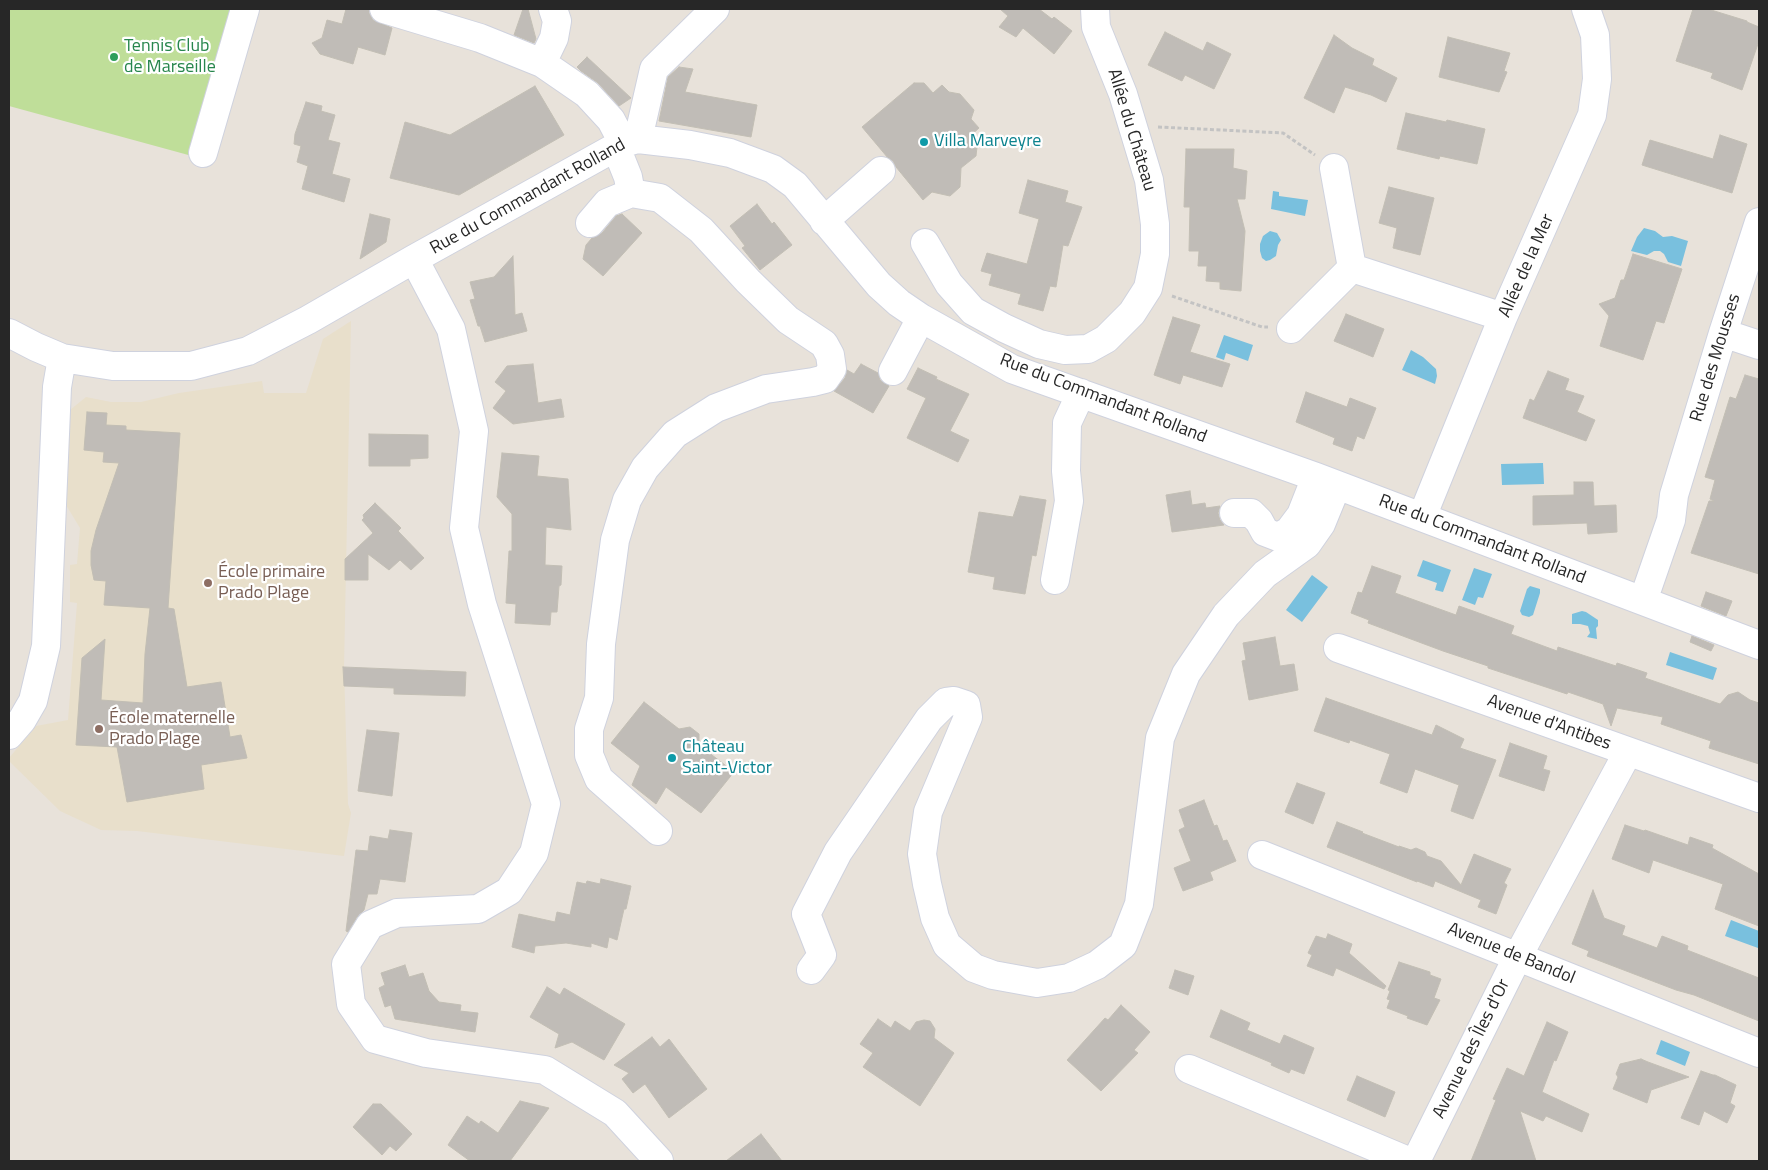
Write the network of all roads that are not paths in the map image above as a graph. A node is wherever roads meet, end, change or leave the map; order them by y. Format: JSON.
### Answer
{"nodes":[{"id":1,"x":245,"y":9,"type":"edge"},
{"id":2,"x":384,"y":9,"type":"edge"},
{"id":3,"x":553,"y":9,"type":"edge"},
{"id":4,"x":715,"y":9,"type":"edge"},
{"id":5,"x":1095,"y":9,"type":"edge"},
{"id":6,"x":1586,"y":9,"type":"edge"},
{"id":7,"x":542,"y":63,"type":"junction"},
{"id":8,"x":626,"y":143,"type":"junction"},
{"id":9,"x":203,"y":153,"type":"dead end"},
{"id":10,"x":1334,"y":168,"type":"road end"},
{"id":11,"x":881,"y":171,"type":"dead end"},
{"id":12,"x":631,"y":193,"type":"junction"},
{"id":13,"x":824,"y":221,"type":"junction"},
{"id":14,"x":1759,"y":222,"type":"edge"},
{"id":15,"x":590,"y":223,"type":"dead end"},
{"id":16,"x":925,"y":243,"type":"dead end"},
{"id":17,"x":414,"y":259,"type":"junction"},
{"id":18,"x":1352,"y":268,"type":"junction"},
{"id":19,"x":1503,"y":317,"type":"junction"},
{"id":20,"x":921,"y":318,"type":"junction"},
{"id":21,"x":1291,"y":329,"type":"road end"},
{"id":22,"x":9,"y":333,"type":"edge"},
{"id":23,"x":1723,"y":333,"type":"junction"},
{"id":24,"x":1759,"y":345,"type":"edge"},
{"id":25,"x":62,"y":358,"type":"junction"},
{"id":26,"x":893,"y":371,"type":"dead end"},
{"id":27,"x":1081,"y":393,"type":"junction"},
{"id":28,"x":1326,"y":481,"type":"junction"},
{"id":29,"x":1234,"y":513,"type":"dead end"},
{"id":30,"x":1422,"y":517,"type":"junction"},
{"id":31,"x":1055,"y":580,"type":"dead end"},
{"id":32,"x":1636,"y":598,"type":"junction"},
{"id":33,"x":1759,"y":645,"type":"edge"},
{"id":34,"x":1338,"y":648,"type":"dead end"},
{"id":35,"x":9,"y":735,"type":"edge"},
{"id":36,"x":1628,"y":752,"type":"junction"},
{"id":37,"x":1759,"y":798,"type":"edge"},
{"id":38,"x":658,"y":831,"type":"dead end"},
{"id":39,"x":1262,"y":855,"type":"dead end"},
{"id":40,"x":1518,"y":956,"type":"junction"},
{"id":41,"x":811,"y":970,"type":"dead end"},
{"id":42,"x":1759,"y":1053,"type":"edge"},
{"id":43,"x":1189,"y":1069,"type":"dead end"},
{"id":44,"x":659,"y":1161,"type":"edge"},
{"id":45,"x":1408,"y":1161,"type":"edge"},
{"id":46,"x":1416,"y":1161,"type":"edge"}],
"edges":[{"from":1,"to":9,"type":"street"},
{"from":2,"to":7,"type":"street"},
{"from":3,"to":7,"type":"street"},
{"from":4,"to":8,"type":"street"},
{"from":5,"to":16,"type":"street","name":"Allée du Château"},
{"from":6,"to":19,"type":"street","name":"Allée de la Mer"},
{"from":7,"to":8,"type":"street"},
{"from":8,"to":12,"type":"street"},
{"from":8,"to":13,"type":"street","name":"Rue du Commandant Rolland"},
{"from":8,"to":17,"type":"street","name":"Rue du Commandant Rolland"},
{"from":10,"to":18,"type":"street"},
{"from":11,"to":13,"type":"street"},
{"from":12,"to":15,"type":"street"},
{"from":12,"to":38,"type":"street"},
{"from":13,"to":20,"type":"street","name":"Rue du Commandant Rolland"},
{"from":14,"to":23,"type":"street","name":"Rue des Mousses"},
{"from":17,"to":25,"type":"street","name":"Rue du Commandant Rolland"},
{"from":17,"to":44,"type":"street"},
{"from":18,"to":19,"type":"street"},
{"from":18,"to":21,"type":"street"},
{"from":19,"to":30,"type":"street","name":"Allée de la Mer"},
{"from":20,"to":26,"type":"street"},
{"from":20,"to":27,"type":"street","name":"Rue du Commandant Rolland"},
{"from":22,"to":25,"type":"street","name":"Rue du Commandant Rolland"},
{"from":23,"to":24,"type":"street"},
{"from":23,"to":32,"type":"street","name":"Rue des Mousses"},
{"from":25,"to":35,"type":"street"},
{"from":27,"to":28,"type":"street","name":"Rue du Commandant Rolland"},
{"from":27,"to":31,"type":"street"},
{"from":28,"to":29,"type":"street"},
{"from":28,"to":30,"type":"street","name":"Rue du Commandant Rolland"},
{"from":28,"to":41,"type":"street"},
{"from":30,"to":32,"type":"street","name":"Rue du Commandant Rolland"},
{"from":32,"to":33,"type":"street","name":"Rue du Commandant Rolland"},
{"from":34,"to":36,"type":"street","name":"Avenue d'Antibes"},
{"from":36,"to":37,"type":"street","name":"Avenue d'Antibes"},
{"from":36,"to":40,"type":"street","name":"Avenue des Îles d'Or"},
{"from":39,"to":40,"type":"street","name":"Avenue de Bandol"},
{"from":40,"to":42,"type":"street","name":"Avenue de Bandol"},
{"from":40,"to":46,"type":"street","name":"Avenue des Îles d'Or"},
{"from":43,"to":45,"type":"street"}]}
